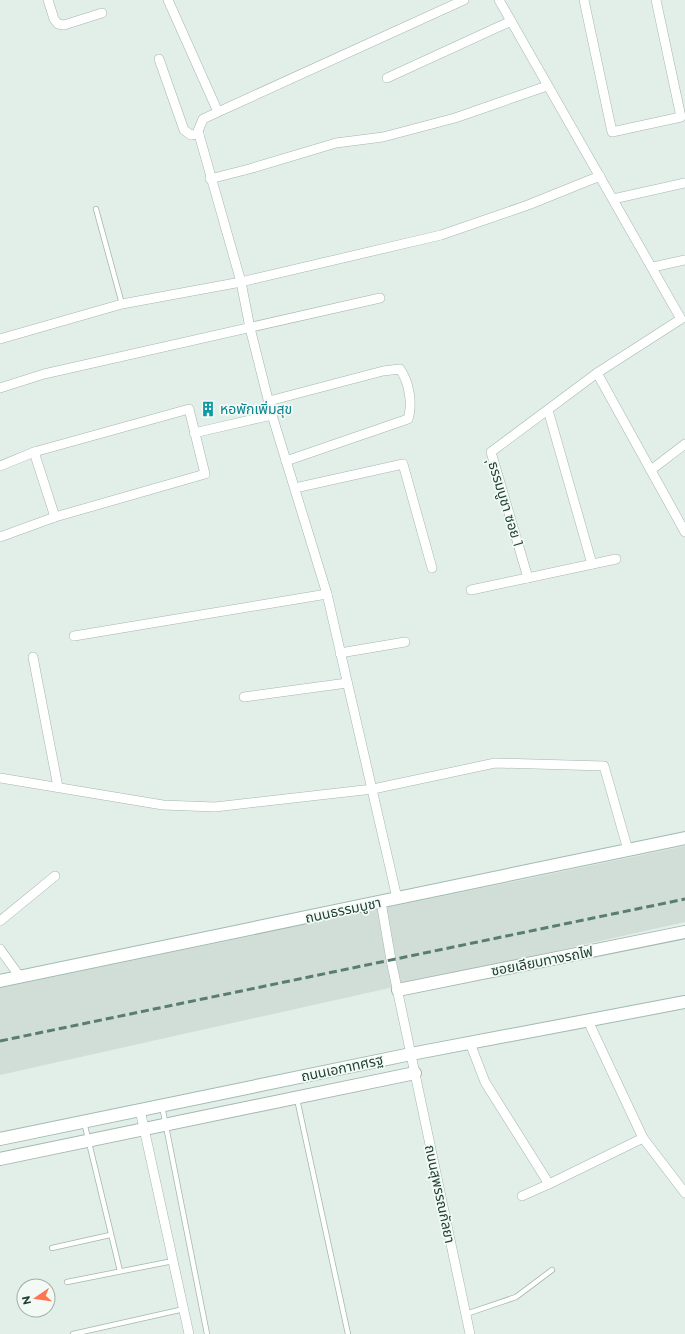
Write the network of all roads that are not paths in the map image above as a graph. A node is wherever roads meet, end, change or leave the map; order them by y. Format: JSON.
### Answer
{"nodes":[{"id":1,"x":48,"y":0,"type":"edge"},
{"id":2,"x":168,"y":0,"type":"edge"},
{"id":3,"x":464,"y":0,"type":"edge"},
{"id":4,"x":499,"y":0,"type":"edge"},
{"id":5,"x":584,"y":0,"type":"edge"},
{"id":6,"x":656,"y":0,"type":"edge"},
{"id":7,"x":102,"y":13,"type":"dead end"},
{"id":8,"x":511,"y":21,"type":"junction"},
{"id":9,"x":159,"y":59,"type":"dead end"},
{"id":10,"x":387,"y":78,"type":"dead end"},
{"id":11,"x":547,"y":86,"type":"junction"},
{"id":12,"x":218,"y":112,"type":"junction"},
{"id":13,"x":199,"y":134,"type":"junction"},
{"id":14,"x":600,"y":176,"type":"junction"},
{"id":15,"x":210,"y":178,"type":"junction"},
{"id":16,"x":685,"y":183,"type":"edge"},
{"id":17,"x":613,"y":199,"type":"junction"},
{"id":18,"x":96,"y":209,"type":"dead end"},
{"id":19,"x":685,"y":260,"type":"edge"},
{"id":20,"x":653,"y":267,"type":"junction"},
{"id":21,"x":241,"y":282,"type":"junction"},
{"id":22,"x":380,"y":298,"type":"dead end"},
{"id":23,"x":122,"y":304,"type":"junction"},
{"id":24,"x":250,"y":328,"type":"junction"},
{"id":25,"x":0,"y":339,"type":"edge"},
{"id":26,"x":597,"y":373,"type":"junction"},
{"id":27,"x":0,"y":388,"type":"edge"},
{"id":28,"x":269,"y":401,"type":"junction"},
{"id":29,"x":548,"y":410,"type":"junction"},
{"id":30,"x":272,"y":415,"type":"junction"},
{"id":31,"x":194,"y":433,"type":"junction"},
{"id":32,"x":685,"y":444,"type":"edge"},
{"id":33,"x":34,"y":452,"type":"junction"},
{"id":34,"x":286,"y":461,"type":"junction"},
{"id":35,"x":0,"y":466,"type":"edge"},
{"id":36,"x":651,"y":470,"type":"junction"},
{"id":37,"x":295,"y":488,"type":"junction"},
{"id":38,"x":55,"y":517,"type":"junction"},
{"id":39,"x":685,"y":532,"type":"edge"},
{"id":40,"x":0,"y":537,"type":"edge"},
{"id":41,"x":616,"y":559,"type":"dead end"},
{"id":42,"x":592,"y":564,"type":"junction"},
{"id":43,"x":432,"y":568,"type":"dead end"},
{"id":44,"x":528,"y":578,"type":"junction"},
{"id":45,"x":471,"y":590,"type":"dead end"},
{"id":46,"x":327,"y":594,"type":"junction"},
{"id":47,"x":74,"y":636,"type":"dead end"},
{"id":48,"x":406,"y":642,"type":"dead end"},
{"id":49,"x":340,"y":653,"type":"junction"},
{"id":50,"x":33,"y":657,"type":"dead end"},
{"id":51,"x":347,"y":683,"type":"junction"},
{"id":52,"x":244,"y":697,"type":"dead end"},
{"id":53,"x":0,"y":778,"type":"edge"},
{"id":54,"x":58,"y":787,"type":"junction"},
{"id":55,"x":373,"y":789,"type":"junction"},
{"id":56,"x":685,"y":838,"type":"edge"},
{"id":57,"x":628,"y":850,"type":"junction"},
{"id":58,"x":55,"y":876,"type":"dead end"},
{"id":59,"x":397,"y":898,"type":"junction"},
{"id":60,"x":381,"y":902,"type":"junction"},
{"id":61,"x":0,"y":921,"type":"edge"},
{"id":62,"x":685,"y":932,"type":"edge"},
{"id":63,"x":0,"y":949,"type":"edge"},
{"id":64,"x":20,"y":977,"type":"junction"},
{"id":65,"x":0,"y":981,"type":"edge"},
{"id":66,"x":398,"y":990,"type":"junction"},
{"id":67,"x":685,"y":1002,"type":"edge"},
{"id":68,"x":588,"y":1021,"type":"junction"},
{"id":69,"x":470,"y":1043,"type":"junction"},
{"id":70,"x":411,"y":1054,"type":"junction"},
{"id":71,"x":415,"y":1073,"type":"junction"},
{"id":72,"x":297,"y":1098,"type":"junction"},
{"id":73,"x":161,"y":1106,"type":"junction"},
{"id":74,"x":140,"y":1110,"type":"junction"},
{"id":75,"x":84,"y":1122,"type":"junction"},
{"id":76,"x":165,"y":1125,"type":"junction"},
{"id":77,"x":144,"y":1129,"type":"junction"},
{"id":78,"x":643,"y":1138,"type":"junction"},
{"id":79,"x":0,"y":1139,"type":"edge"},
{"id":80,"x":88,"y":1141,"type":"junction"},
{"id":81,"x":0,"y":1159,"type":"edge"},
{"id":82,"x":549,"y":1184,"type":"junction"},
{"id":83,"x":685,"y":1193,"type":"edge"},
{"id":84,"x":522,"y":1196,"type":"dead end"},
{"id":85,"x":110,"y":1235,"type":"junction"},
{"id":86,"x":52,"y":1248,"type":"dead end"},
{"id":87,"x":173,"y":1261,"type":"junction"},
{"id":88,"x":552,"y":1270,"type":"dead end"},
{"id":89,"x":120,"y":1271,"type":"junction"},
{"id":90,"x":67,"y":1282,"type":"dead end"},
{"id":91,"x":184,"y":1309,"type":"junction"},
{"id":92,"x":466,"y":1314,"type":"junction"},
{"id":93,"x":72,"y":1334,"type":"edge"},
{"id":94,"x":189,"y":1334,"type":"edge"},
{"id":95,"x":207,"y":1334,"type":"edge"},
{"id":96,"x":348,"y":1334,"type":"edge"},
{"id":97,"x":470,"y":1334,"type":"edge"}],
"edges":[{"from":1,"to":7,"type":"street"},
{"from":2,"to":12,"type":"street"},
{"from":3,"to":12,"type":"street"},
{"from":4,"to":8,"type":"street"},
{"from":5,"to":6,"type":"street"},
{"from":8,"to":10,"type":"street"},
{"from":8,"to":11,"type":"street"},
{"from":9,"to":13,"type":"street"},
{"from":11,"to":14,"type":"street"},
{"from":11,"to":15,"type":"street"},
{"from":12,"to":13,"type":"street"},
{"from":13,"to":15,"type":"street"},
{"from":14,"to":17,"type":"street"},
{"from":14,"to":21,"type":"street"},
{"from":15,"to":21,"type":"street"},
{"from":16,"to":17,"type":"street"},
{"from":17,"to":20,"type":"street"},
{"from":18,"to":23,"type":"lane"},
{"from":19,"to":20,"type":"street"},
{"from":20,"to":26,"type":"street","name":"ุธรรมบูชา ซอย 1"},
{"from":21,"to":23,"type":"street"},
{"from":21,"to":24,"type":"street"},
{"from":22,"to":24,"type":"street"},
{"from":23,"to":25,"type":"street"},
{"from":24,"to":27,"type":"street"},
{"from":24,"to":28,"type":"street"},
{"from":26,"to":29,"type":"street","name":"ุธรรมบูชา ซอย 1"},
{"from":26,"to":36,"type":"street"},
{"from":28,"to":30,"type":"street"},
{"from":28,"to":34,"type":"street"},
{"from":29,"to":42,"type":"street"},
{"from":29,"to":44,"type":"street","name":"ุธรรมบูชา ซอย 1"},
{"from":30,"to":31,"type":"street"},
{"from":30,"to":34,"type":"street"},
{"from":31,"to":33,"type":"street"},
{"from":31,"to":38,"type":"street"},
{"from":32,"to":36,"type":"street"},
{"from":33,"to":35,"type":"street"},
{"from":33,"to":38,"type":"street"},
{"from":34,"to":37,"type":"street"},
{"from":36,"to":39,"type":"street"},
{"from":37,"to":43,"type":"street"},
{"from":37,"to":46,"type":"street"},
{"from":38,"to":40,"type":"street"},
{"from":41,"to":42,"type":"street"},
{"from":42,"to":44,"type":"street"},
{"from":44,"to":45,"type":"street"},
{"from":46,"to":47,"type":"street"},
{"from":46,"to":49,"type":"street"},
{"from":48,"to":49,"type":"street"},
{"from":49,"to":51,"type":"street"},
{"from":50,"to":54,"type":"street"},
{"from":51,"to":52,"type":"street"},
{"from":51,"to":55,"type":"street"},
{"from":53,"to":54,"type":"street"},
{"from":54,"to":55,"type":"street"},
{"from":55,"to":57,"type":"street"},
{"from":55,"to":59,"type":"street"},
{"from":56,"to":57,"type":"main road","name":"ถนนธรรมบูชา"},
{"from":57,"to":59,"type":"main road","name":"ถนนธรรมบูชา"},
{"from":58,"to":61,"type":"street"},
{"from":59,"to":60,"type":"main road","name":"ถนนธรรมบูชา"},
{"from":60,"to":64,"type":"main road","name":"ถนนธรรมบูชา"},
{"from":60,"to":66,"type":"street","name":"ถนนสุพรรณกัลยา"},
{"from":62,"to":66,"type":"main road","name":"ซอยเลียบทางรถไฟ"},
{"from":63,"to":64,"type":"street"},
{"from":64,"to":65,"type":"main road","name":"ถนนธรรมบูชา"},
{"from":66,"to":70,"type":"street","name":"ถนนสุพรรณกัลยา"},
{"from":67,"to":68,"type":"main road","name":"ถนนเอกาทศรฐ"},
{"from":68,"to":69,"type":"main road","name":"ถนนเอกาทศรฐ"},
{"from":68,"to":78,"type":"street"},
{"from":69,"to":70,"type":"main road","name":"ถนนเอกาทศรฐ"},
{"from":69,"to":82,"type":"street"},
{"from":70,"to":71,"type":"street","name":"ถนนสุพรรณกัลยา"},
{"from":70,"to":73,"type":"main road","name":"ถนนเอกาทศรฐ"},
{"from":71,"to":72,"type":"main road"},
{"from":71,"to":92,"type":"street","name":"ถนนสุพรรณกัลยา"},
{"from":72,"to":76,"type":"main road"},
{"from":72,"to":96,"type":"lane"},
{"from":73,"to":74,"type":"main road","name":"ถนนเอกาทศรฐ"},
{"from":73,"to":76,"type":"lane"},
{"from":74,"to":75,"type":"main road","name":"ถนนเอกาทศรฐ"},
{"from":74,"to":77,"type":"street"},
{"from":75,"to":79,"type":"main road","name":"ถนนเอกาทศรฐ"},
{"from":75,"to":80,"type":"lane"},
{"from":76,"to":77,"type":"main road"},
{"from":76,"to":95,"type":"lane"},
{"from":77,"to":80,"type":"main road"},
{"from":77,"to":87,"type":"street"},
{"from":78,"to":82,"type":"street"},
{"from":78,"to":83,"type":"street"},
{"from":80,"to":81,"type":"main road"},
{"from":80,"to":85,"type":"lane"},
{"from":82,"to":84,"type":"street"},
{"from":85,"to":86,"type":"lane"},
{"from":85,"to":89,"type":"lane"},
{"from":87,"to":89,"type":"lane"},
{"from":87,"to":91,"type":"street"},
{"from":88,"to":92,"type":"lane"},
{"from":89,"to":90,"type":"lane"},
{"from":91,"to":93,"type":"lane"},
{"from":91,"to":94,"type":"street"},
{"from":92,"to":97,"type":"street","name":"ถนนสุพรรณกัลยา"}]}
